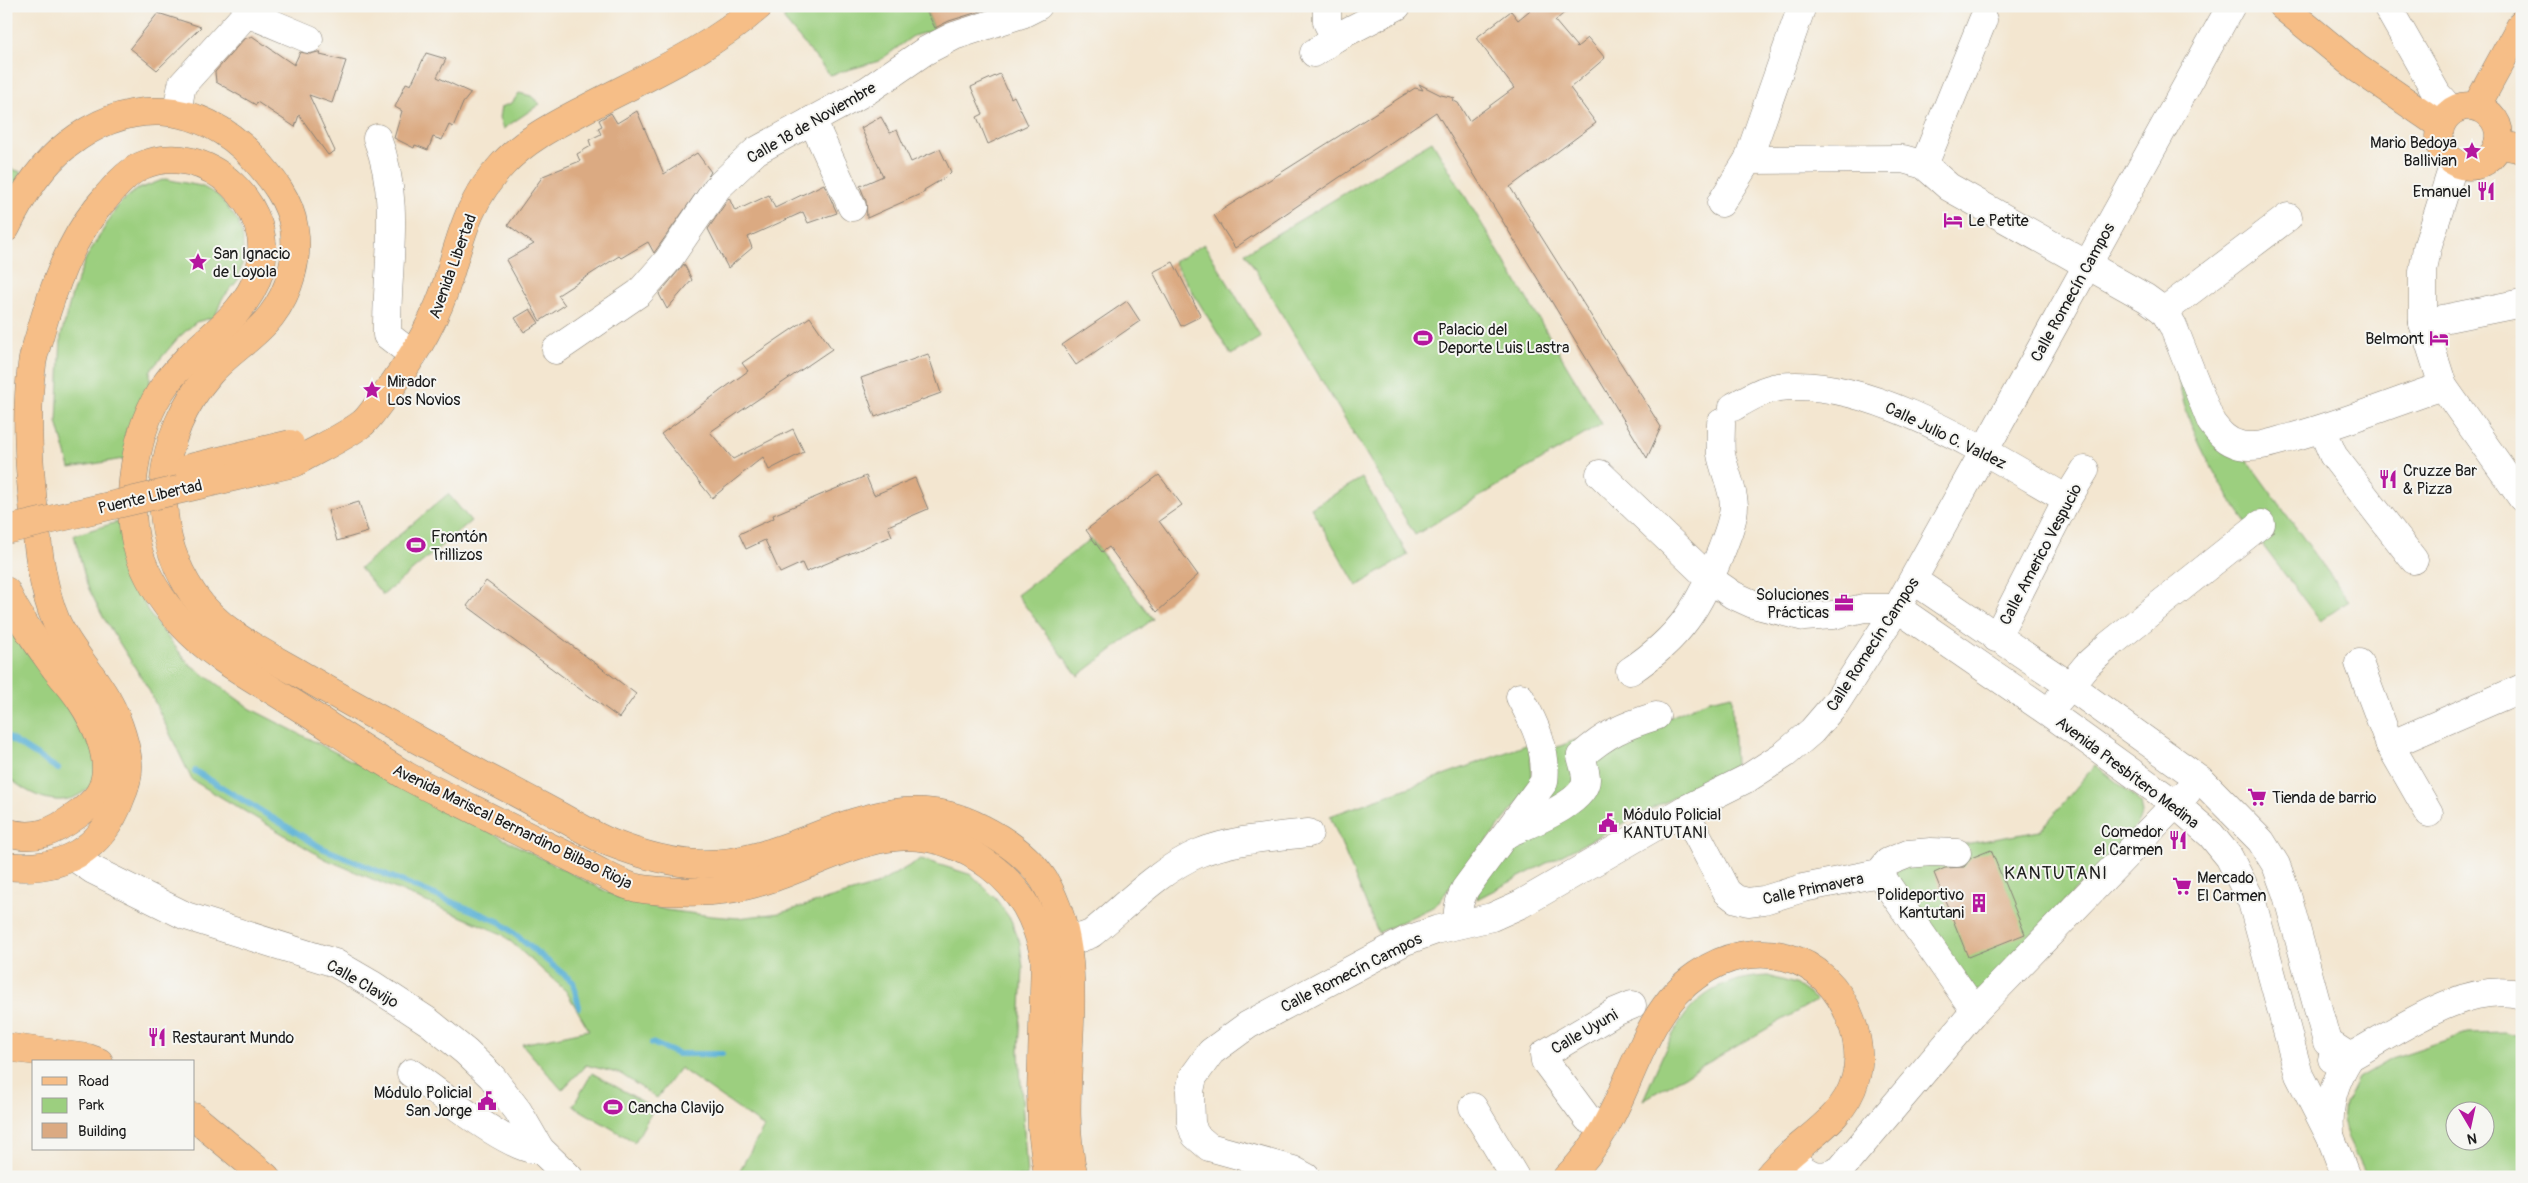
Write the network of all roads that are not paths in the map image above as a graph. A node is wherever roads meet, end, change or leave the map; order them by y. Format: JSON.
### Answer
{"nodes":[{"id":1,"x":759,"y":6,"type":"edge"},
{"id":2,"x":1038,"y":6,"type":"edge"},
{"id":3,"x":1327,"y":6,"type":"edge"},
{"id":4,"x":1397,"y":6,"type":"edge"},
{"id":5,"x":1802,"y":6,"type":"edge"},
{"id":6,"x":2231,"y":6,"type":"edge"},
{"id":7,"x":2282,"y":6,"type":"edge"},
{"id":8,"x":2387,"y":6,"type":"edge"},
{"id":9,"x":1983,"y":20,"type":"dead end"},
{"id":10,"x":2522,"y":23,"type":"edge"},
{"id":11,"x":309,"y":39,"type":"dead end"},
{"id":12,"x":177,"y":111,"type":"junction"},
{"id":13,"x":2456,"y":114,"type":"junction"},
{"id":14,"x":812,"y":120,"type":"junction"},
{"id":15,"x":377,"y":138,"type":"dead end"},
{"id":16,"x":2510,"y":146,"type":"edge"},
{"id":17,"x":1748,"y":160,"type":"junction"},
{"id":18,"x":2454,"y":163,"type":"junction"},
{"id":19,"x":1924,"y":164,"type":"junction"},
{"id":20,"x":1721,"y":203,"type":"dead end"},
{"id":21,"x":852,"y":207,"type":"dead end"},
{"id":22,"x":2288,"y":217,"type":"dead end"},
{"id":23,"x":6,"y":228,"type":"edge"},
{"id":24,"x":2087,"y":265,"type":"junction"},
{"id":25,"x":2522,"y":303,"type":"edge"},
{"id":26,"x":2164,"y":311,"type":"junction"},
{"id":27,"x":2423,"y":323,"type":"junction"},
{"id":28,"x":556,"y":350,"type":"dead end"},
{"id":29,"x":413,"y":355,"type":"junction"},
{"id":30,"x":2442,"y":386,"type":"junction"},
{"id":31,"x":2322,"y":429,"type":"junction"},
{"id":32,"x":1984,"y":451,"type":"junction"},
{"id":33,"x":300,"y":452,"type":"junction"},
{"id":34,"x":2085,"y":470,"type":"dead end"},
{"id":35,"x":1600,"y":474,"type":"dead end"},
{"id":36,"x":2520,"y":492,"type":"edge"},
{"id":37,"x":2067,"y":499,"type":"junction"},
{"id":38,"x":6,"y":511,"type":"edge"},
{"id":39,"x":2261,"y":524,"type":"dead end"},
{"id":40,"x":6,"y":530,"type":"edge"},
{"id":41,"x":2414,"y":560,"type":"dead end"},
{"id":42,"x":1710,"y":579,"type":"junction"},
{"id":43,"x":1913,"y":580,"type":"junction"},
{"id":44,"x":6,"y":591,"type":"edge"},
{"id":45,"x":1897,"y":608,"type":"junction"},
{"id":46,"x":1996,"y":638,"type":"junction"},
{"id":47,"x":2359,"y":663,"type":"dead end"},
{"id":48,"x":1630,"y":671,"type":"dead end"},
{"id":49,"x":2070,"y":686,"type":"junction"},
{"id":50,"x":2522,"y":688,"type":"edge"},
{"id":51,"x":1520,"y":697,"type":"dead end"},
{"id":52,"x":2048,"y":712,"type":"junction"},
{"id":53,"x":1656,"y":716,"type":"dead end"},
{"id":54,"x":2390,"y":745,"type":"junction"},
{"id":55,"x":2201,"y":780,"type":"junction"},
{"id":56,"x":2174,"y":803,"type":"junction"},
{"id":57,"x":1684,"y":810,"type":"junction"},
{"id":58,"x":2429,"y":813,"type":"dead end"},
{"id":59,"x":58,"y":829,"type":"junction"},
{"id":60,"x":6,"y":832,"type":"edge"},
{"id":61,"x":1309,"y":833,"type":"dead end"},
{"id":62,"x":1503,"y":836,"type":"junction"},
{"id":63,"x":1957,"y":853,"type":"dead end"},
{"id":64,"x":74,"y":857,"type":"junction"},
{"id":65,"x":6,"y":866,"type":"edge"},
{"id":66,"x":1879,"y":873,"type":"junction"},
{"id":67,"x":2294,"y":918,"type":"junction"},
{"id":68,"x":1459,"y":924,"type":"junction"},
{"id":69,"x":2260,"y":927,"type":"junction"},
{"id":70,"x":1052,"y":934,"type":"junction"},
{"id":71,"x":2522,"y":995,"type":"edge"},
{"id":72,"x":1632,"y":1006,"type":"dead end"},
{"id":73,"x":1974,"y":1011,"type":"junction"},
{"id":74,"x":2291,"y":1041,"type":"junction"},
{"id":75,"x":6,"y":1047,"type":"edge"},
{"id":76,"x":2350,"y":1057,"type":"junction"},
{"id":77,"x":94,"y":1060,"type":"edge"},
{"id":78,"x":411,"y":1073,"type":"dead end"},
{"id":79,"x":1473,"y":1107,"type":"dead end"},
{"id":80,"x":195,"y":1118,"type":"edge"},
{"id":81,"x":1605,"y":1128,"type":"junction"},
{"id":82,"x":2331,"y":1138,"type":"junction"},
{"id":83,"x":540,"y":1149,"type":"junction"},
{"id":84,"x":1789,"y":1155,"type":"junction"},
{"id":85,"x":266,"y":1177,"type":"edge"},
{"id":86,"x":569,"y":1177,"type":"edge"},
{"id":87,"x":1048,"y":1177,"type":"edge"},
{"id":88,"x":1074,"y":1177,"type":"edge"},
{"id":89,"x":1306,"y":1177,"type":"edge"},
{"id":90,"x":1515,"y":1177,"type":"edge"},
{"id":91,"x":1567,"y":1177,"type":"edge"},
{"id":92,"x":1768,"y":1177,"type":"edge"},
{"id":93,"x":2346,"y":1177,"type":"edge"}],
"edges":[{"from":1,"to":29,"type":"main road","name":"Avenida Libertad"},
{"from":2,"to":14,"type":"street","name":"Calle 18 de Noviembre"},
{"from":3,"to":4,"type":"street"},
{"from":5,"to":17,"type":"street"},
{"from":6,"to":24,"type":"street","name":"Calle Romecín Campos"},
{"from":7,"to":13,"type":"main road"},
{"from":8,"to":13,"type":"street"},
{"from":9,"to":19,"type":"street"},
{"from":10,"to":13,"type":"main road"},
{"from":11,"to":12,"type":"street"},
{"from":12,"to":23,"type":"main road","name":"Avenida Mariscal Bernardino Bilbao Rioja"},
{"from":12,"to":70,"type":"main road","name":"Avenida Mariscal Bernardino Bilbao Rioja"},
{"from":13,"to":16,"type":"main road"},
{"from":13,"to":18,"type":"main road"},
{"from":14,"to":21,"type":"street"},
{"from":14,"to":28,"type":"street","name":"Calle 18 de Noviembre"},
{"from":15,"to":29,"type":"street"},
{"from":16,"to":18,"type":"main road"},
{"from":17,"to":19,"type":"street"},
{"from":17,"to":20,"type":"street"},
{"from":18,"to":27,"type":"street"},
{"from":19,"to":24,"type":"street"},
{"from":22,"to":26,"type":"street"},
{"from":24,"to":26,"type":"street"},
{"from":24,"to":32,"type":"street","name":"Calle Romecín Campos"},
{"from":25,"to":27,"type":"street"},
{"from":26,"to":31,"type":"street"},
{"from":27,"to":30,"type":"street"},
{"from":29,"to":33,"type":"main road","name":"Avenida Libertad"},
{"from":30,"to":31,"type":"street"},
{"from":30,"to":36,"type":"street"},
{"from":31,"to":41,"type":"street"},
{"from":32,"to":37,"type":"street","name":"Calle Julio C. Valdez"},
{"from":32,"to":42,"type":"street","name":"Calle Julio C. Valdez"},
{"from":32,"to":43,"type":"street","name":"Calle Romecín Campos"},
{"from":33,"to":38,"type":"main road","name":"Puente Libertad","bridge":true},
{"from":33,"to":40,"type":"main road","name":"Puente Libertad","bridge":true},
{"from":34,"to":37,"type":"street","name":"Calle Americo Vespucio"},
{"from":35,"to":42,"type":"street"},
{"from":37,"to":46,"type":"street","name":"Calle Americo Vespucio"},
{"from":39,"to":49,"type":"street"},
{"from":42,"to":45,"type":"street"},
{"from":42,"to":48,"type":"street"},
{"from":43,"to":45,"type":"street","name":"Calle Romecín Campos"},
{"from":43,"to":46,"type":"street"},
{"from":44,"to":59,"type":"main road"},
{"from":45,"to":52,"type":"street","name":"Avenida Presbítero Medina"},
{"from":45,"to":57,"type":"street","name":"Calle Romecín Campos"},
{"from":46,"to":49,"type":"street"},
{"from":47,"to":54,"type":"street"},
{"from":49,"to":52,"type":"street"},
{"from":49,"to":55,"type":"street"},
{"from":50,"to":54,"type":"street"},
{"from":51,"to":62,"type":"street"},
{"from":52,"to":56,"type":"street","name":"Avenida Presbítero Medina"},
{"from":53,"to":62,"type":"street"},
{"from":54,"to":58,"type":"street"},
{"from":55,"to":56,"type":"street"},
{"from":55,"to":67,"type":"street"},
{"from":56,"to":69,"type":"street","name":"Avenida Presbítero Medina"},
{"from":56,"to":73,"type":"street"},
{"from":57,"to":66,"type":"street","name":"Calle Primavera"},
{"from":57,"to":68,"type":"street","name":"Calle Romecín Campos"},
{"from":59,"to":60,"type":"main road"},
{"from":59,"to":64,"type":"main road"},
{"from":61,"to":70,"type":"street"},
{"from":62,"to":68,"type":"street"},
{"from":63,"to":66,"type":"street","name":"Calle Primavera"},
{"from":64,"to":65,"type":"main road","name":"Avenida Mariscal Bernardino Bilbao Rioja"},
{"from":64,"to":70,"type":"main road","name":"Avenida Mariscal Bernardino Bilbao Rioja"},
{"from":64,"to":83,"type":"street","name":"Calle Clavijo"},
{"from":66,"to":73,"type":"street"},
{"from":67,"to":69,"type":"street"},
{"from":67,"to":76,"type":"street"},
{"from":68,"to":89,"type":"street","name":"Calle Romecín Campos"},
{"from":69,"to":74,"type":"street","name":"Avenida Presbítero Medina"},
{"from":70,"to":87,"type":"main road","name":"Avenida Mariscal Bernardino Bilbao Rioja"},
{"from":70,"to":88,"type":"main road","name":"Avenida Mariscal Bernardino Bilbao Rioja"},
{"from":71,"to":76,"type":"street"},
{"from":72,"to":81,"type":"street","name":"Calle Uyuni"},
{"from":73,"to":84,"type":"street"},
{"from":74,"to":76,"type":"street"},
{"from":74,"to":82,"type":"street","name":"Avenida Presbítero Medina"},
{"from":75,"to":77,"type":"main road"},
{"from":76,"to":82,"type":"street"},
{"from":78,"to":83,"type":"street"},
{"from":79,"to":90,"type":"street"},
{"from":80,"to":85,"type":"main road"},
{"from":81,"to":84,"type":"main road"},
{"from":81,"to":91,"type":"main road"},
{"from":82,"to":93,"type":"street"},
{"from":83,"to":86,"type":"street","name":"Calle Clavijo"},
{"from":84,"to":92,"type":"main road"}]}
